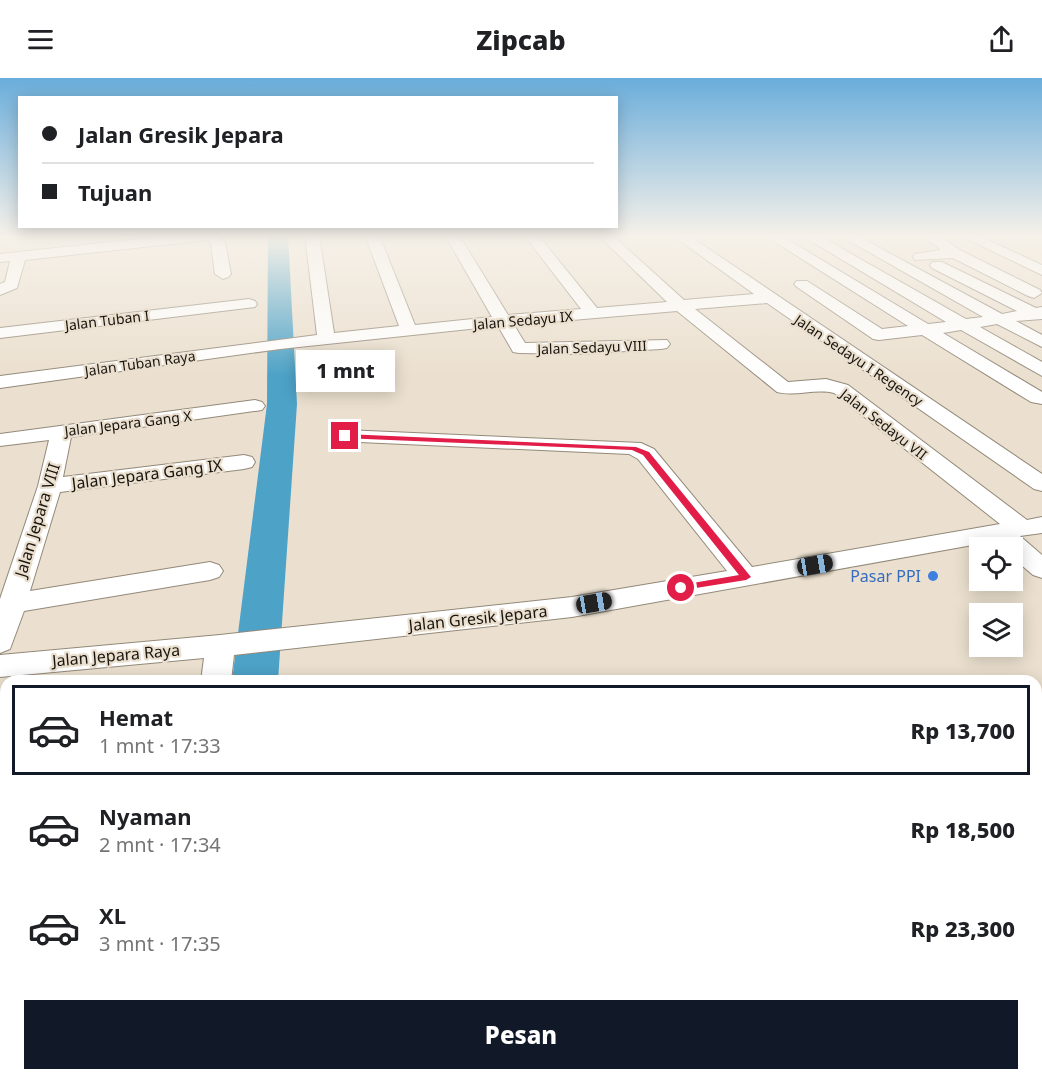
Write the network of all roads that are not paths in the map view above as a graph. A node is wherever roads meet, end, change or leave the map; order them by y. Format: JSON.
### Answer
{"nodes":[{"id":1,"x":13,"y":282,"type":"edge"},
{"id":2,"x":318,"y":282,"type":"edge"},
{"id":3,"x":390,"y":282,"type":"edge"},
{"id":4,"x":478,"y":282,"type":"edge"},
{"id":5,"x":567,"y":282,"type":"edge"},
{"id":6,"x":654,"y":282,"type":"edge"},
{"id":7,"x":744,"y":282,"type":"edge"},
{"id":8,"x":806,"y":282,"type":"edge"},
{"id":9,"x":847,"y":282,"type":"edge"},
{"id":10,"x":888,"y":282,"type":"edge"},
{"id":11,"x":931,"y":282,"type":"edge"},
{"id":12,"x":973,"y":282,"type":"edge"},
{"id":13,"x":1013,"y":282,"type":"edge"},
{"id":14,"x":0,"y":290,"type":"edge"},
{"id":15,"x":1042,"y":296,"type":"edge"},
{"id":16,"x":767,"y":298,"type":"junction"},
{"id":17,"x":249,"y":304,"type":"dead end"},
{"id":18,"x":681,"y":306,"type":"junction"},
{"id":19,"x":593,"y":314,"type":"junction"},
{"id":20,"x":1039,"y":314,"type":"edge"},
{"id":21,"x":998,"y":318,"type":"junction"},
{"id":22,"x":501,"y":321,"type":"junction"},
{"id":23,"x":963,"y":325,"type":"junction"},
{"id":24,"x":926,"y":329,"type":"junction"},
{"id":25,"x":409,"y":331,"type":"junction"},
{"id":26,"x":0,"y":333,"type":"edge"},
{"id":27,"x":326,"y":339,"type":"junction"},
{"id":28,"x":1042,"y":342,"type":"edge"},
{"id":29,"x":280,"y":344,"type":"joint"},
{"id":30,"x":661,"y":344,"type":"dead end"},
{"id":31,"x":1042,"y":370,"type":"edge"},
{"id":32,"x":0,"y":382,"type":"edge"},
{"id":33,"x":1042,"y":398,"type":"edge"},
{"id":34,"x":255,"y":406,"type":"dead end"},
{"id":35,"x":62,"y":431,"type":"junction"},
{"id":36,"x":345,"y":436,"type":"dead end"},
{"id":37,"x":0,"y":440,"type":"edge"},
{"id":38,"x":244,"y":462,"type":"dead end"},
{"id":39,"x":1042,"y":484,"type":"edge"},
{"id":40,"x":50,"y":486,"type":"junction"},
{"id":41,"x":1021,"y":528,"type":"edge"},
{"id":42,"x":1042,"y":569,"type":"edge"},
{"id":43,"x":210,"y":571,"type":"dead end"},
{"id":44,"x":746,"y":577,"type":"junction"},
{"id":45,"x":11,"y":604,"type":"junction"},
{"id":46,"x":0,"y":642,"type":"edge"},
{"id":47,"x":226,"y":645,"type":"junction"},
{"id":48,"x":0,"y":666,"type":"edge"},
{"id":49,"x":67,"y":670,"type":"edge"},
{"id":50,"x":218,"y":675,"type":"edge"}],
"edges":[{"from":1,"to":14,"type":"street"},
{"from":2,"to":27,"type":"street"},
{"from":3,"to":25,"type":"street"},
{"from":4,"to":22,"type":"street"},
{"from":5,"to":19,"type":"street"},
{"from":6,"to":18,"type":"street","name":"Jalan Sedayu VII"},
{"from":7,"to":16,"type":"street","name":"Jalan Sedayu I Regency"},
{"from":8,"to":24,"type":"street"},
{"from":9,"to":24,"type":"street"},
{"from":10,"to":23,"type":"street"},
{"from":11,"to":21,"type":"street"},
{"from":12,"to":20,"type":"street"},
{"from":13,"to":15,"type":"street"},
{"from":16,"to":18,"type":"street","name":"Jalan Sedayu IX"},
{"from":16,"to":39,"type":"street","name":"Jalan Sedayu I Regency"},
{"from":17,"to":26,"type":"street","name":"Jalan Tuban I"},
{"from":18,"to":19,"type":"street","name":"Jalan Sedayu IX"},
{"from":18,"to":41,"type":"street","name":"Jalan Sedayu VII"},
{"from":19,"to":22,"type":"street","name":"Jalan Sedayu IX"},
{"from":20,"to":21,"type":"street"},
{"from":21,"to":23,"type":"street"},
{"from":21,"to":28,"type":"street"},
{"from":22,"to":25,"type":"street","name":"Jalan Sedayu IX"},
{"from":22,"to":30,"type":"street","name":"Jalan Sedayu VIII"},
{"from":23,"to":24,"type":"street"},
{"from":23,"to":31,"type":"street"},
{"from":24,"to":33,"type":"street"},
{"from":25,"to":27,"type":"street","name":"Jalan Sedayu IX"},
{"from":27,"to":29,"type":"street","name":"Jalan Sedayu IX"},
{"from":29,"to":32,"type":"street","name":"Jalan Tuban Raya"},
{"from":34,"to":35,"type":"street","name":"Jalan Jepara Gang X"},
{"from":35,"to":37,"type":"street","name":"Jalan Jepara Gang X"},
{"from":35,"to":40,"type":"street","name":"Jalan Jepara VIII"},
{"from":36,"to":44,"type":"street"},
{"from":38,"to":40,"type":"street","name":"Jalan Jepara Gang IX"},
{"from":40,"to":45,"type":"street","name":"Jalan Jepara VIII"},
{"from":41,"to":42,"type":"street","name":"Jalan Sedayu VII"},
{"from":41,"to":44,"type":"street","name":"Jalan Gresik Jepara"},
{"from":43,"to":45,"type":"street"},
{"from":44,"to":47,"type":"street","name":"Jalan Gresik Jepara"},
{"from":45,"to":46,"type":"street","name":"Jalan Jepara VIII"},
{"from":47,"to":49,"type":"street","name":"Jalan Jepara Raya"},
{"from":47,"to":50,"type":"street"},
{"from":48,"to":49,"type":"street","name":"Jalan Jepara Raya"}]}
